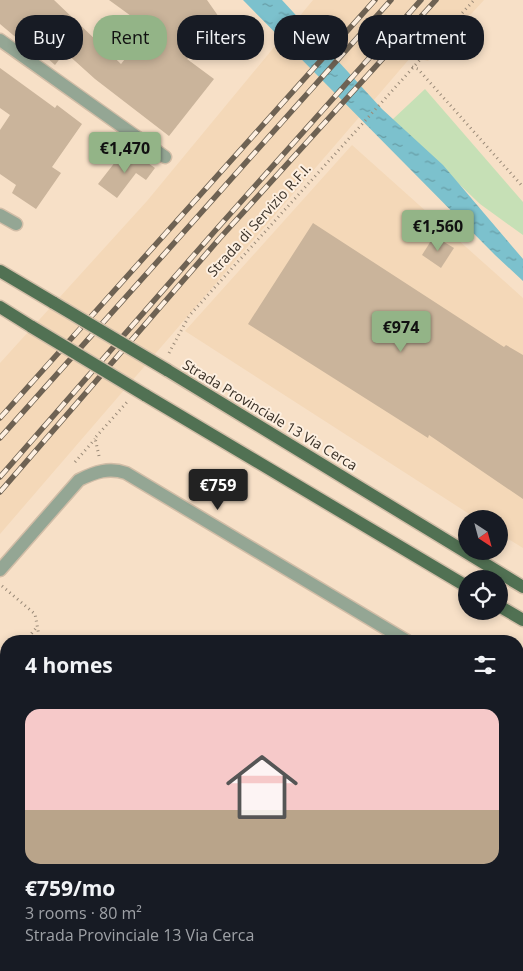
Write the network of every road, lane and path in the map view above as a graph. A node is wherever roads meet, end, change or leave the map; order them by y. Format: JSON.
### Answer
{"nodes":[{"id":1,"x":474,"y":0,"type":"edge"},
{"id":2,"x":0,"y":40,"type":"edge"},
{"id":3,"x":412,"y":67,"type":"junction"},
{"id":4,"x":165,"y":158,"type":"dead end"},
{"id":5,"x":523,"y":187,"type":"edge"},
{"id":6,"x":0,"y":215,"type":"edge"},
{"id":7,"x":16,"y":224,"type":"dead end"},
{"id":8,"x":0,"y":271,"type":"edge"},
{"id":9,"x":0,"y":307,"type":"edge"},
{"id":10,"x":166,"y":356,"type":"dead end"},
{"id":11,"x":128,"y":401,"type":"dead end"},
{"id":12,"x":102,"y":471,"type":"junction"},
{"id":13,"x":0,"y":570,"type":"edge"},
{"id":14,"x":458,"y":581,"type":"edge"},
{"id":15,"x":0,"y":584,"type":"edge"},
{"id":16,"x":523,"y":587,"type":"edge"},
{"id":17,"x":508,"y":611,"type":"edge"},
{"id":18,"x":523,"y":620,"type":"edge"},
{"id":19,"x":37,"y":626,"type":"junction"},
{"id":20,"x":30,"y":635,"type":"edge"},
{"id":21,"x":39,"y":635,"type":"edge"},
{"id":22,"x":397,"y":635,"type":"edge"}],
"edges":[{"from":1,"to":3,"type":"path","name":"Strada di Servizio R.F.I."},
{"from":2,"to":4,"type":"street"},
{"from":3,"to":5,"type":"path"},
{"from":3,"to":10,"type":"path","name":"Strada di Servizio R.F.I."},
{"from":6,"to":7,"type":"street"},
{"from":8,"to":16,"type":"main road","name":"Strada Provinciale 13 Via Cerca","bridge":true},
{"from":9,"to":14,"type":"main road","bridge":true},
{"from":11,"to":12,"type":"path"},
{"from":12,"to":13,"type":"street"},
{"from":12,"to":22,"type":"street"},
{"from":15,"to":19,"type":"path"},
{"from":17,"to":18,"type":"main road"},
{"from":19,"to":20,"type":"path"},
{"from":19,"to":21,"type":"path"}]}
